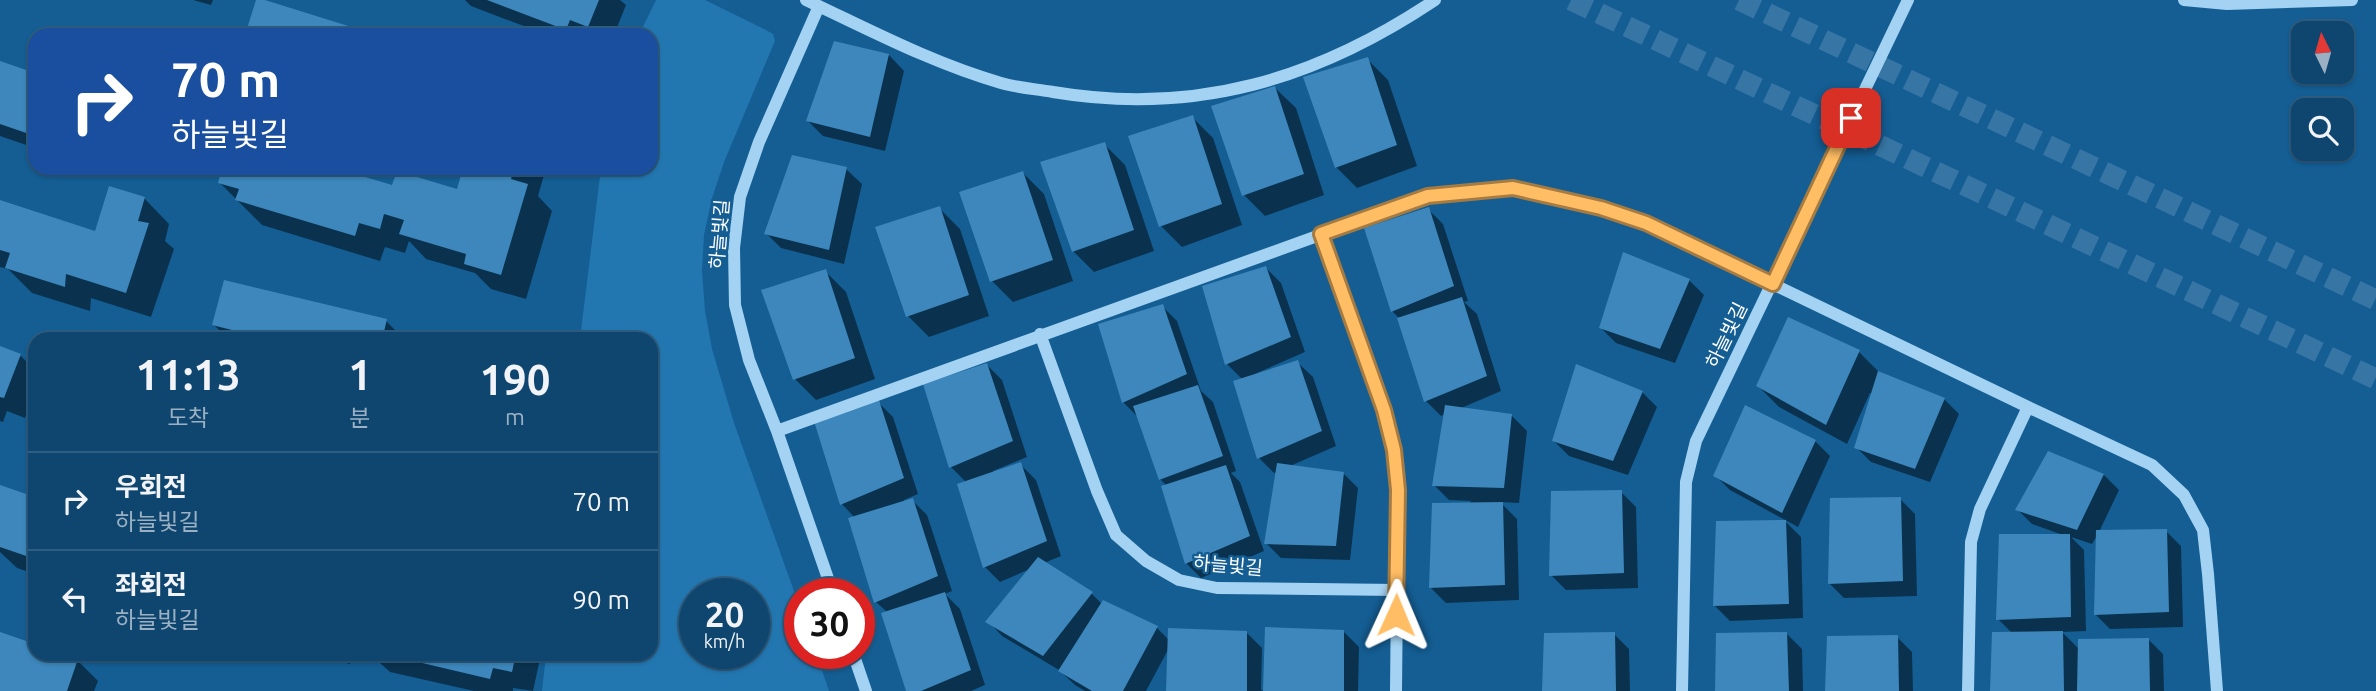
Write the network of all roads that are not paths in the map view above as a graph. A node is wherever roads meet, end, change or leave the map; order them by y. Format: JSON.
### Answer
{"nodes":[{"id":1,"x":806,"y":0,"type":"edge"},
{"id":2,"x":1435,"y":0,"type":"edge"},
{"id":3,"x":1908,"y":0,"type":"edge"},
{"id":4,"x":2184,"y":0,"type":"edge"},
{"id":5,"x":2352,"y":0,"type":"edge"},
{"id":6,"x":819,"y":6,"type":"junction"},
{"id":7,"x":1321,"y":234,"type":"junction"},
{"id":8,"x":1773,"y":284,"type":"junction"},
{"id":9,"x":1040,"y":334,"type":"junction"},
{"id":10,"x":2028,"y":407,"type":"junction"},
{"id":11,"x":777,"y":432,"type":"junction"},
{"id":12,"x":828,"y":578,"type":"edge"},
{"id":13,"x":1397,"y":590,"type":"junction"},
{"id":14,"x":858,"y":669,"type":"edge"},
{"id":15,"x":866,"y":691,"type":"edge"},
{"id":16,"x":1395,"y":691,"type":"edge"},
{"id":17,"x":1682,"y":691,"type":"edge"},
{"id":18,"x":1968,"y":691,"type":"edge"},
{"id":19,"x":2217,"y":691,"type":"edge"}],
"edges":[{"from":1,"to":6,"type":"street"},
{"from":2,"to":6,"type":"street"},
{"from":3,"to":8,"type":"street","name":"하늘빛길"},
{"from":4,"to":5,"type":"street"},
{"from":6,"to":11,"type":"street","name":"하늘빛길"},
{"from":7,"to":8,"type":"street"},
{"from":7,"to":9,"type":"street"},
{"from":7,"to":13,"type":"street"},
{"from":8,"to":10,"type":"street"},
{"from":8,"to":17,"type":"street","name":"하늘빛길"},
{"from":9,"to":11,"type":"street"},
{"from":9,"to":13,"type":"street","name":"하늘빛길"},
{"from":10,"to":18,"type":"street"},
{"from":10,"to":19,"type":"street"},
{"from":11,"to":12,"type":"street","name":"하늘빛길"},
{"from":13,"to":16,"type":"street"},
{"from":14,"to":15,"type":"street"}]}
